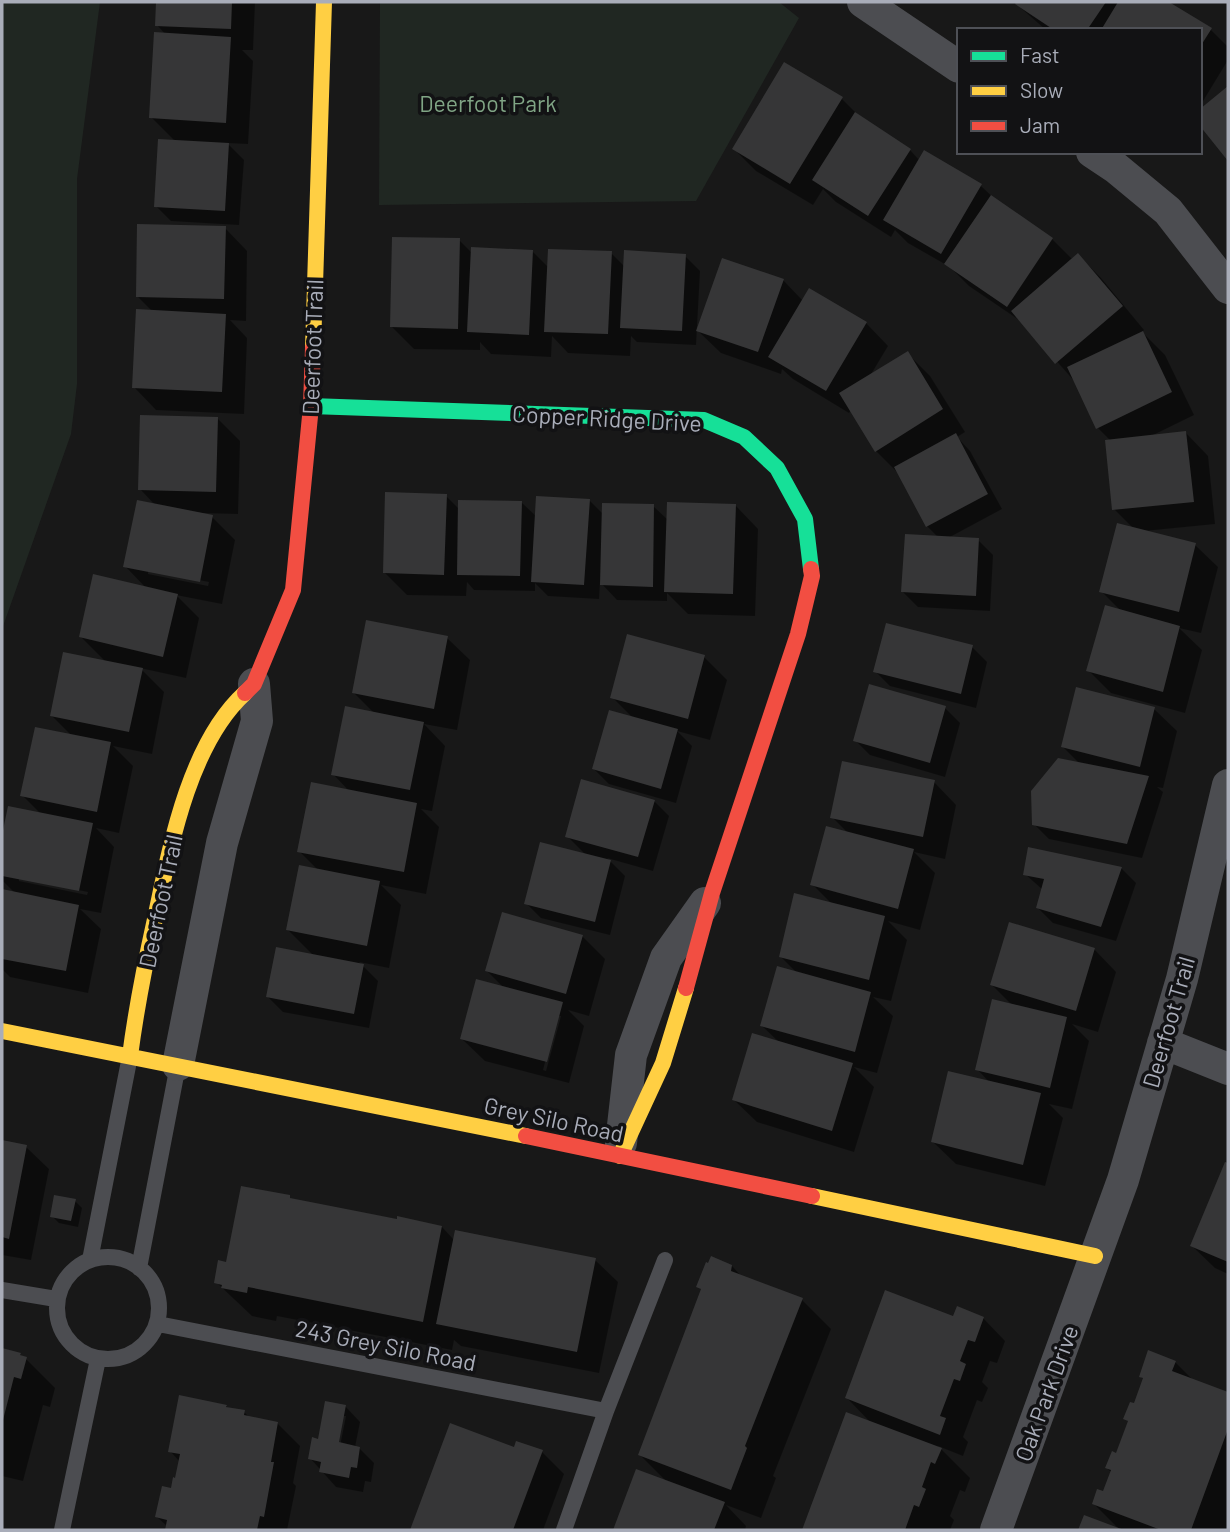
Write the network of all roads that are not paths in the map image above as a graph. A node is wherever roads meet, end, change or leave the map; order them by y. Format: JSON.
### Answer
{"nodes":[{"id":1,"x":324,"y":2,"type":"edge"},
{"id":2,"x":863,"y":2,"type":"edge"},
{"id":3,"x":957,"y":66,"type":"edge"},
{"id":4,"x":1095,"y":154,"type":"edge"},
{"id":5,"x":1228,"y":288,"type":"edge"},
{"id":6,"x":311,"y":407,"type":"junction"},
{"id":7,"x":254,"y":684,"type":"junction"},
{"id":8,"x":1228,"y":785,"type":"edge"},
{"id":9,"x":712,"y":893,"type":"joint"},
{"id":10,"x":2,"y":1031,"type":"edge"},
{"id":11,"x":1163,"y":1043,"type":"junction"},
{"id":12,"x":130,"y":1056,"type":"junction"},
{"id":13,"x":178,"y":1065,"type":"junction"},
{"id":14,"x":1228,"y":1069,"type":"edge"},
{"id":15,"x":620,"y":1156,"type":"junction"},
{"id":16,"x":1096,"y":1256,"type":"junction"},
{"id":17,"x":90,"y":1260,"type":"junction"},
{"id":18,"x":665,"y":1260,"type":"dead end"},
{"id":19,"x":139,"y":1268,"type":"junction"},
{"id":20,"x":2,"y":1290,"type":"edge"},
{"id":21,"x":57,"y":1299,"type":"junction"},
{"id":22,"x":158,"y":1324,"type":"junction"},
{"id":23,"x":97,"y":1359,"type":"junction"},
{"id":24,"x":606,"y":1411,"type":"junction"},
{"id":25,"x":62,"y":1530,"type":"edge"},
{"id":26,"x":564,"y":1530,"type":"edge"},
{"id":27,"x":996,"y":1530,"type":"edge"}],
"edges":[{"from":1,"to":6,"type":"street","name":"Deerfoot Trail"},
{"from":2,"to":3,"type":"street"},
{"from":4,"to":5,"type":"street"},
{"from":6,"to":7,"type":"street","name":"Deerfoot Trail"},
{"from":6,"to":9,"type":"street","name":"Copper Ridge Drive"},
{"from":7,"to":12,"type":"street","name":"Deerfoot Trail"},
{"from":7,"to":13,"type":"street","name":"Deerfoot Trail"},
{"from":8,"to":11,"type":"street","name":"Deerfoot Trail"},
{"from":9,"to":15,"type":"street","name":"Copper Ridge Drive"},
{"from":10,"to":12,"type":"street","name":"Grey Silo Road"},
{"from":11,"to":14,"type":"street"},
{"from":11,"to":16,"type":"street","name":"Deerfoot Trail"},
{"from":12,"to":13,"type":"street","name":"Grey Silo Road"},
{"from":12,"to":17,"type":"lane"},
{"from":13,"to":15,"type":"street","name":"Grey Silo Road"},
{"from":13,"to":19,"type":"lane"},
{"from":15,"to":16,"type":"street","name":"Grey Silo Road"},
{"from":16,"to":27,"type":"street","name":"Oak Park Drive"},
{"from":17,"to":19,"type":"lane"},
{"from":17,"to":21,"type":"lane"},
{"from":18,"to":24,"type":"lane"},
{"from":19,"to":22,"type":"lane"},
{"from":20,"to":21,"type":"lane"},
{"from":21,"to":23,"type":"lane"},
{"from":22,"to":23,"type":"lane"},
{"from":22,"to":24,"type":"lane","name":"243 Grey Silo Road"},
{"from":23,"to":25,"type":"lane"},
{"from":24,"to":26,"type":"lane"}]}
